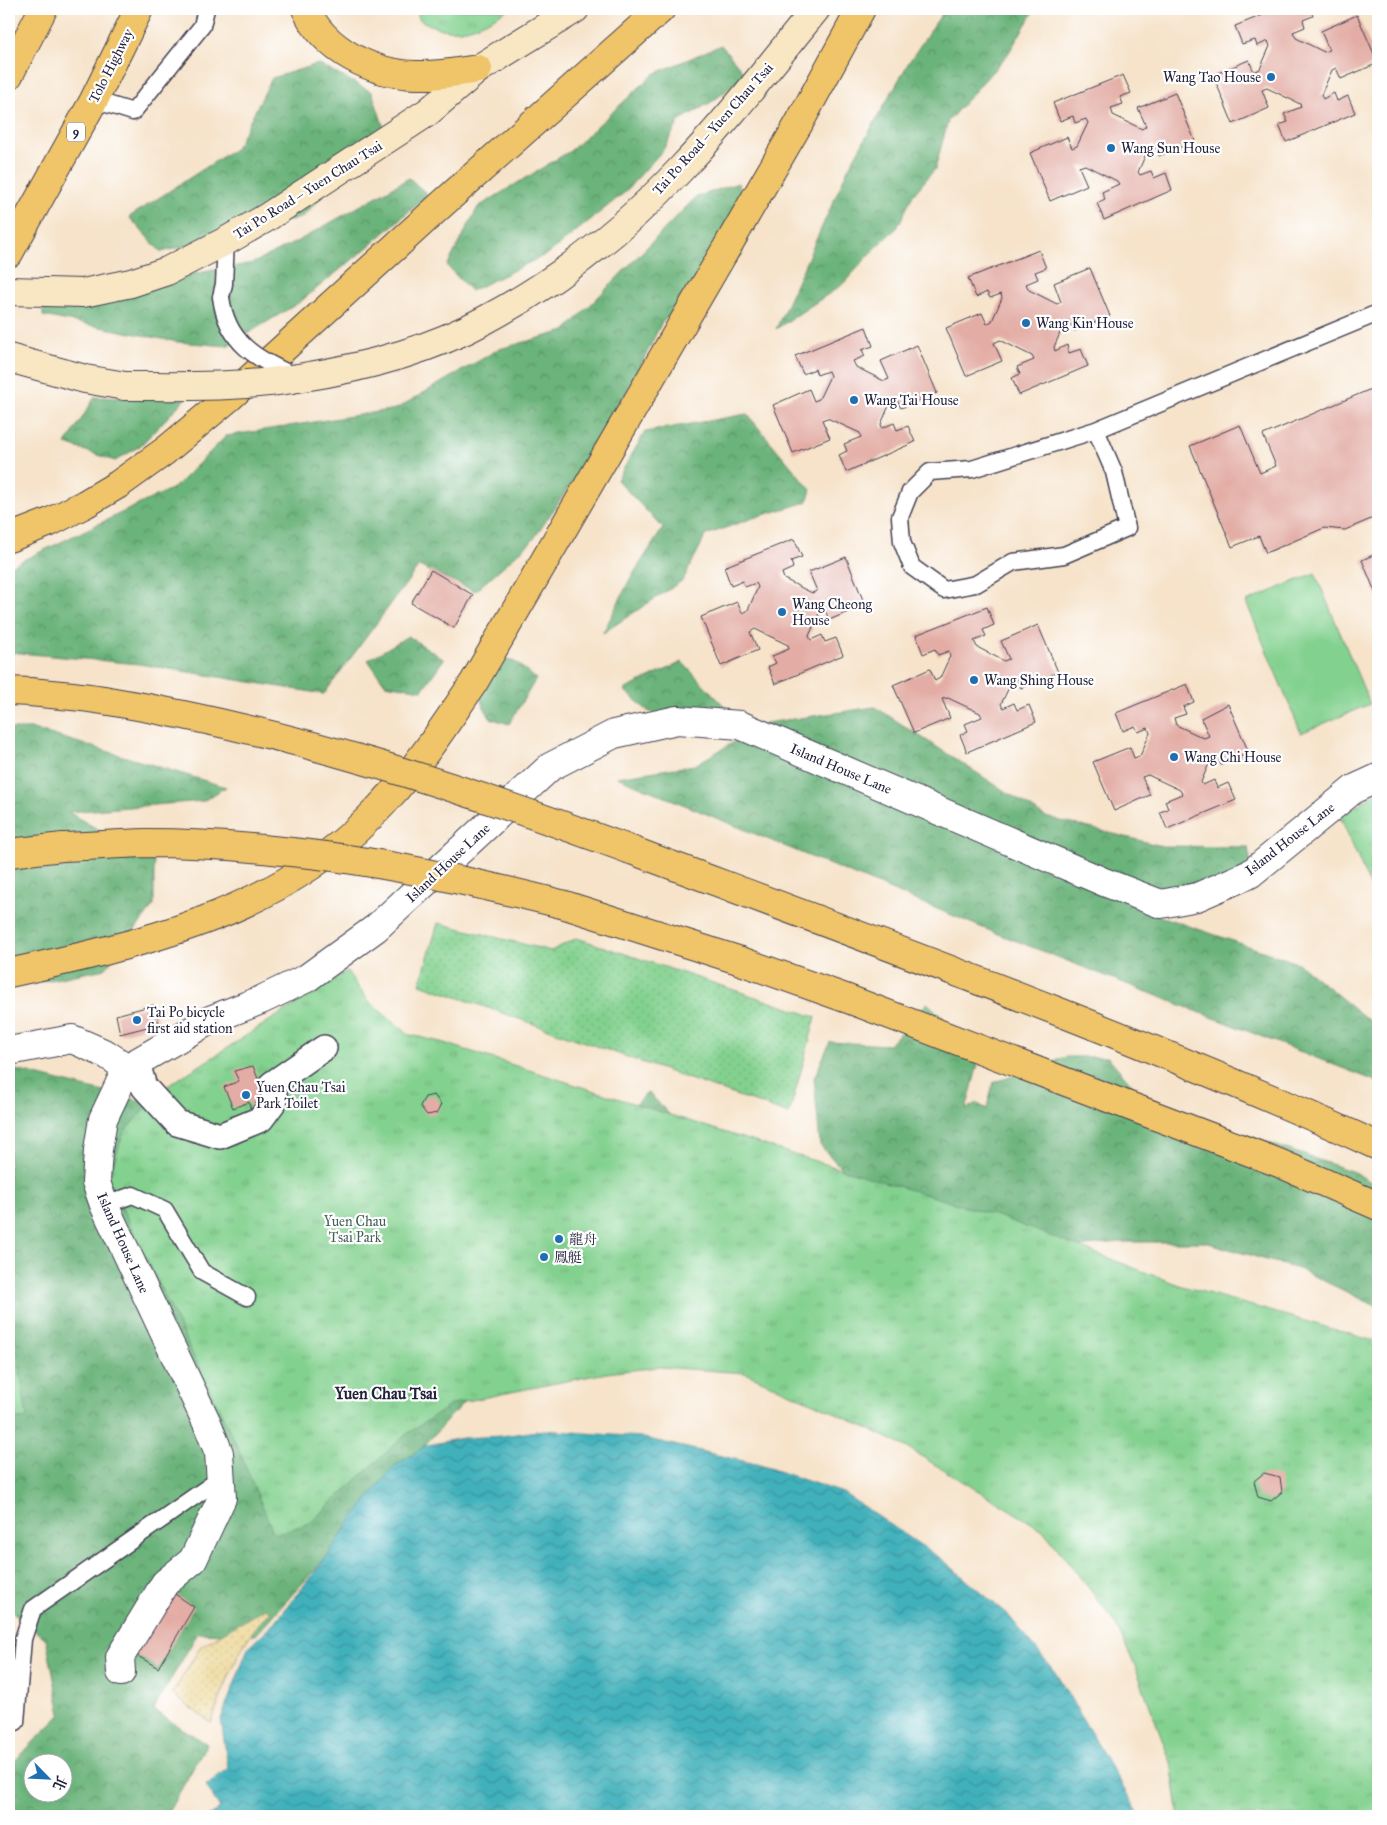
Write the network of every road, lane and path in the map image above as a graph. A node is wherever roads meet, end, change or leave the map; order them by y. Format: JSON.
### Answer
{"nodes":[{"id":1,"x":43,"y":9,"type":"edge"},
{"id":2,"x":139,"y":9,"type":"edge"},
{"id":3,"x":206,"y":9,"type":"edge"},
{"id":4,"x":306,"y":9,"type":"edge"},
{"id":5,"x":575,"y":9,"type":"edge"},
{"id":6,"x":662,"y":9,"type":"edge"},
{"id":7,"x":816,"y":9,"type":"edge"},
{"id":8,"x":861,"y":9,"type":"edge"},
{"id":9,"x":478,"y":69,"type":"junction"},
{"id":10,"x":9,"y":75,"type":"edge"},
{"id":11,"x":94,"y":100,"type":"junction"},
{"id":12,"x":226,"y":242,"type":"junction"},
{"id":13,"x":9,"y":253,"type":"edge"},
{"id":14,"x":9,"y":290,"type":"edge"},
{"id":15,"x":1378,"y":313,"type":"edge"},
{"id":16,"x":9,"y":358,"type":"edge"},
{"id":17,"x":298,"y":378,"type":"junction"},
{"id":18,"x":1096,"y":430,"type":"junction"},
{"id":19,"x":9,"y":538,"type":"edge"},
{"id":20,"x":20,"y":691,"type":"edge"},
{"id":21,"x":1378,"y":778,"type":"edge"},
{"id":22,"x":9,"y":853,"type":"edge"},
{"id":23,"x":9,"y":973,"type":"edge"},
{"id":24,"x":324,"y":1048,"type":"dead end"},
{"id":25,"x":9,"y":1051,"type":"edge"},
{"id":26,"x":132,"y":1066,"type":"junction"},
{"id":27,"x":1378,"y":1146,"type":"edge"},
{"id":28,"x":104,"y":1206,"type":"junction"},
{"id":29,"x":1378,"y":1206,"type":"edge"},
{"id":30,"x":247,"y":1297,"type":"dead end"},
{"id":31,"x":221,"y":1478,"type":"junction"},
{"id":32,"x":121,"y":1672,"type":"dead end"},
{"id":33,"x":16,"y":1722,"type":"dead end"}],
"edges":[{"from":1,"to":10,"type":"highway"},
{"from":2,"to":11,"type":"highway","name":"Tolo Highway","number":"9"},
{"from":3,"to":11,"type":"lane"},
{"from":4,"to":9,"type":"highway"},
{"from":5,"to":9,"type":"main road","name":"Tai Po Road – Yuen Chau Tsai"},
{"from":6,"to":19,"type":"highway"},
{"from":7,"to":17,"type":"main road","name":"Tai Po Road – Yuen Chau Tsai"},
{"from":8,"to":23,"type":"highway"},
{"from":9,"to":12,"type":"main road","name":"Tai Po Road – Yuen Chau Tsai"},
{"from":11,"to":13,"type":"highway","name":"Tolo Highway","number":"9"},
{"from":12,"to":14,"type":"main road","name":"Tai Po Road – Yuen Chau Tsai"},
{"from":12,"to":17,"type":"lane","bridge":true},
{"from":15,"to":18,"type":"lane"},
{"from":16,"to":17,"type":"main road","name":"Tai Po Road – Yuen Chau Tsai","bridge":true},
{"from":18,"to":18,"type":"lane"},
{"from":20,"to":27,"type":"highway","bridge":true},
{"from":21,"to":26,"type":"street","name":"Island House Lane"},
{"from":22,"to":29,"type":"highway","bridge":true},
{"from":24,"to":26,"type":"street"},
{"from":25,"to":26,"type":"street"},
{"from":26,"to":28,"type":"street","name":"Island House Lane"},
{"from":28,"to":30,"type":"lane"},
{"from":28,"to":31,"type":"street","name":"Island House Lane"},
{"from":31,"to":32,"type":"street","name":"Island House Lane"},
{"from":31,"to":33,"type":"lane"}]}
